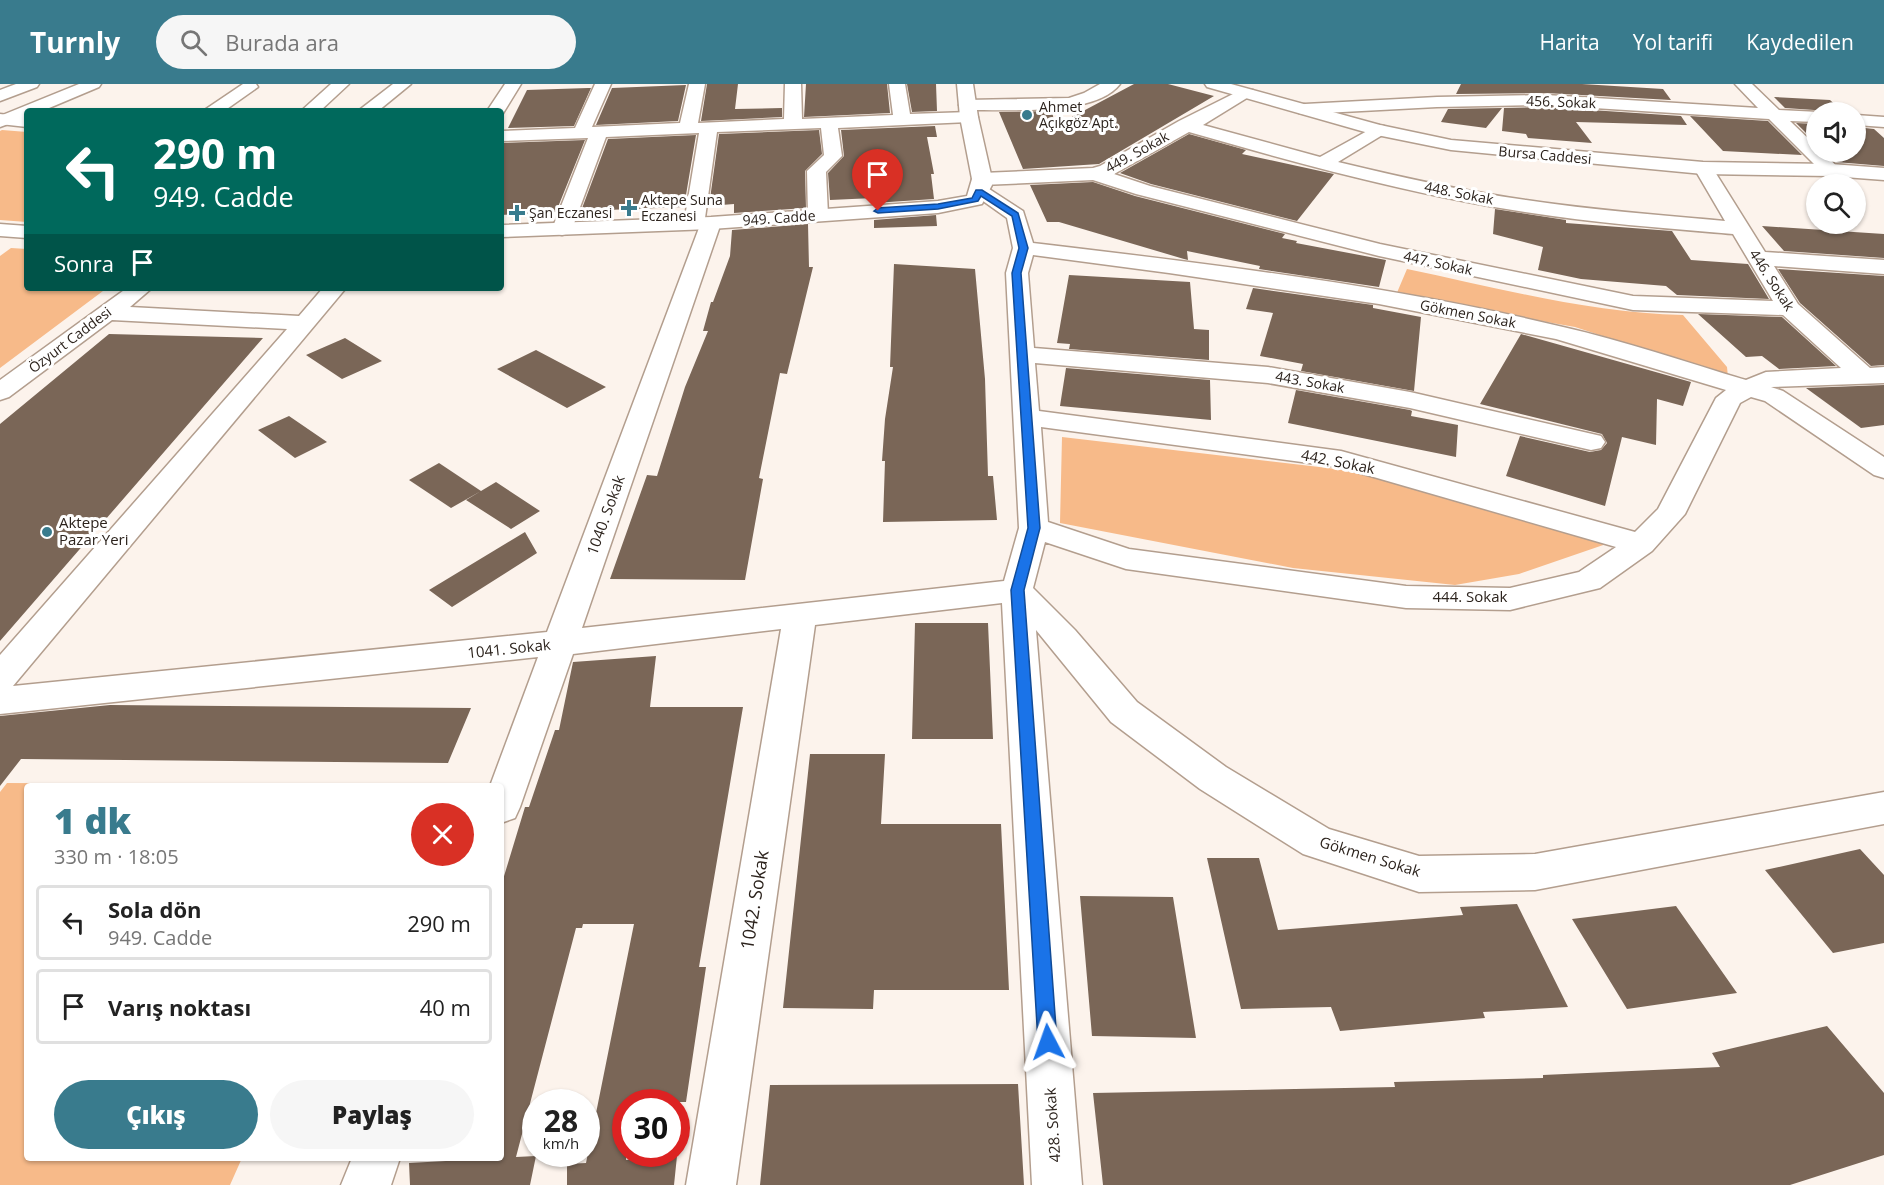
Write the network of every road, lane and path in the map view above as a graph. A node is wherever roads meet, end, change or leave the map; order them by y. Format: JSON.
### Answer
{"nodes":[{"id":1,"x":31,"y":84,"type":"edge"},
{"id":2,"x":93,"y":84,"type":"edge"},
{"id":3,"x":341,"y":84,"type":"edge"},
{"id":4,"x":403,"y":84,"type":"edge"},
{"id":5,"x":513,"y":84,"type":"edge"},
{"id":6,"x":603,"y":84,"type":"edge"},
{"id":7,"x":697,"y":84,"type":"edge"},
{"id":8,"x":793,"y":84,"type":"edge"},
{"id":9,"x":897,"y":84,"type":"edge"},
{"id":10,"x":964,"y":84,"type":"edge"},
{"id":11,"x":1112,"y":84,"type":"edge"},
{"id":12,"x":1213,"y":84,"type":"edge"},
{"id":13,"x":1516,"y":84,"type":"edge"},
{"id":14,"x":1743,"y":84,"type":"edge"},
{"id":15,"x":239,"y":85,"type":"edge"},
{"id":16,"x":1247,"y":93,"type":"junction"},
{"id":17,"x":0,"y":96,"type":"edge"},
{"id":18,"x":1536,"y":101,"type":"junction"},
{"id":19,"x":34,"y":108,"type":"edge"},
{"id":20,"x":215,"y":108,"type":"edge"},
{"id":21,"x":313,"y":108,"type":"edge"},
{"id":22,"x":371,"y":108,"type":"edge"},
{"id":23,"x":498,"y":108,"type":"edge"},
{"id":24,"x":1305,"y":109,"type":"junction"},
{"id":25,"x":968,"y":111,"type":"junction"},
{"id":26,"x":24,"y":112,"type":"edge"},
{"id":27,"x":1773,"y":114,"type":"junction"},
{"id":28,"x":1806,"y":116,"type":"edge"},
{"id":29,"x":2,"y":121,"type":"edge"},
{"id":30,"x":903,"y":121,"type":"junction"},
{"id":31,"x":1866,"y":121,"type":"edge"},
{"id":32,"x":24,"y":122,"type":"edge"},
{"id":33,"x":1884,"y":122,"type":"edge"},
{"id":34,"x":829,"y":124,"type":"junction"},
{"id":35,"x":793,"y":125,"type":"junction"},
{"id":36,"x":1185,"y":125,"type":"junction"},
{"id":37,"x":709,"y":128,"type":"junction"},
{"id":38,"x":688,"y":129,"type":"junction"},
{"id":39,"x":1378,"y":130,"type":"junction"},
{"id":40,"x":590,"y":133,"type":"junction"},
{"id":41,"x":504,"y":136,"type":"edge"},
{"id":42,"x":1321,"y":164,"type":"junction"},
{"id":43,"x":1703,"y":168,"type":"junction"},
{"id":44,"x":1831,"y":170,"type":"junction"},
{"id":45,"x":1095,"y":174,"type":"junction"},
{"id":46,"x":1884,"y":174,"type":"edge"},
{"id":47,"x":981,"y":185,"type":"junction"},
{"id":48,"x":818,"y":215,"type":"junction"},
{"id":49,"x":702,"y":223,"type":"junction"},
{"id":50,"x":1739,"y":228,"type":"junction"},
{"id":51,"x":562,"y":229,"type":"junction"},
{"id":52,"x":0,"y":230,"type":"edge"},
{"id":53,"x":504,"y":231,"type":"edge"},
{"id":54,"x":24,"y":232,"type":"edge"},
{"id":55,"x":1024,"y":248,"type":"junction"},
{"id":56,"x":1758,"y":258,"type":"junction"},
{"id":57,"x":1884,"y":267,"type":"edge"},
{"id":58,"x":137,"y":291,"type":"edge"},
{"id":59,"x":332,"y":291,"type":"edge"},
{"id":60,"x":1788,"y":308,"type":"junction"},
{"id":61,"x":106,"y":313,"type":"junction"},
{"id":62,"x":305,"y":323,"type":"junction"},
{"id":63,"x":1024,"y":355,"type":"junction"},
{"id":64,"x":1873,"y":375,"type":"edge"},
{"id":65,"x":1749,"y":388,"type":"junction"},
{"id":66,"x":0,"y":392,"type":"edge"},
{"id":67,"x":1028,"y":417,"type":"junction"},
{"id":68,"x":1591,"y":442,"type":"dead end"},
{"id":69,"x":1884,"y":469,"type":"edge"},
{"id":70,"x":1034,"y":528,"type":"junction"},
{"id":71,"x":1641,"y":544,"type":"junction"},
{"id":72,"x":1017,"y":590,"type":"junction"},
{"id":73,"x":800,"y":615,"type":"junction"},
{"id":74,"x":560,"y":644,"type":"junction"},
{"id":75,"x":0,"y":678,"type":"edge"},
{"id":76,"x":0,"y":701,"type":"edge"},
{"id":77,"x":504,"y":799,"type":"edge"},
{"id":78,"x":1884,"y":808,"type":"edge"},
{"id":79,"x":375,"y":1161,"type":"edge"},
{"id":80,"x":366,"y":1185,"type":"edge"},
{"id":81,"x":711,"y":1185,"type":"edge"},
{"id":82,"x":1057,"y":1185,"type":"edge"}],
"edges":[{"from":1,"to":17,"type":"street"},
{"from":2,"to":19,"type":"street"},
{"from":3,"to":21,"type":"street"},
{"from":4,"to":22,"type":"street"},
{"from":5,"to":23,"type":"street"},
{"from":6,"to":40,"type":"street"},
{"from":7,"to":38,"type":"street"},
{"from":8,"to":35,"type":"street"},
{"from":9,"to":30,"type":"street"},
{"from":10,"to":25,"type":"street"},
{"from":11,"to":25,"type":"street"},
{"from":12,"to":16,"type":"street","name":"Bursa Caddesi"},
{"from":13,"to":18,"type":"street"},
{"from":14,"to":27,"type":"street"},
{"from":15,"to":20,"type":"street"},
{"from":16,"to":24,"type":"street","name":"Bursa Caddesi"},
{"from":16,"to":36,"type":"street","name":"449. Sokak"},
{"from":18,"to":24,"type":"street","name":"456. Sokak"},
{"from":18,"to":27,"type":"street","name":"456. Sokak"},
{"from":24,"to":39,"type":"street","name":"Bursa Caddesi"},
{"from":25,"to":30,"type":"street"},
{"from":25,"to":47,"type":"street"},
{"from":26,"to":29,"type":"street"},
{"from":27,"to":28,"type":"street","name":"456. Sokak"},
{"from":27,"to":44,"type":"street"},
{"from":29,"to":32,"type":"street"},
{"from":30,"to":34,"type":"street"},
{"from":31,"to":33,"type":"street"},
{"from":34,"to":35,"type":"street"},
{"from":34,"to":48,"type":"street"},
{"from":35,"to":37,"type":"street"},
{"from":36,"to":42,"type":"street","name":"448. Sokak"},
{"from":36,"to":45,"type":"street","name":"449. Sokak"},
{"from":37,"to":38,"type":"street"},
{"from":37,"to":49,"type":"street","name":"1040. Sokak"},
{"from":38,"to":40,"type":"street"},
{"from":39,"to":42,"type":"street"},
{"from":39,"to":43,"type":"street","name":"Bursa Caddesi"},
{"from":40,"to":41,"type":"street"},
{"from":40,"to":51,"type":"street"},
{"from":42,"to":50,"type":"street","name":"448. Sokak"},
{"from":43,"to":44,"type":"street","name":"Bursa Caddesi"},
{"from":43,"to":50,"type":"street","name":"446. Sokak"},
{"from":44,"to":46,"type":"street","name":"Bursa Caddesi"},
{"from":45,"to":47,"type":"street","name":"449. Sokak"},
{"from":45,"to":60,"type":"street","name":"447. Sokak"},
{"from":47,"to":48,"type":"street","name":"949. Cadde"},
{"from":47,"to":55,"type":"street","name":"428. Sokak"},
{"from":48,"to":49,"type":"street","name":"949. Cadde"},
{"from":49,"to":51,"type":"street","name":"949. Cadde"},
{"from":49,"to":74,"type":"street","name":"1040. Sokak"},
{"from":50,"to":56,"type":"street","name":"446. Sokak"},
{"from":51,"to":53,"type":"street","name":"949. Cadde"},
{"from":52,"to":54,"type":"street"},
{"from":55,"to":63,"type":"street","name":"428. Sokak"},
{"from":55,"to":65,"type":"street","name":"Gökmen Sokak"},
{"from":56,"to":57,"type":"street"},
{"from":56,"to":60,"type":"street","name":"446. Sokak"},
{"from":58,"to":61,"type":"street","name":"Özyurt Caddesi"},
{"from":59,"to":62,"type":"street"},
{"from":60,"to":64,"type":"street","name":"446. Sokak"},
{"from":61,"to":62,"type":"street"},
{"from":61,"to":66,"type":"street","name":"Özyurt Caddesi"},
{"from":62,"to":75,"type":"street"},
{"from":63,"to":67,"type":"street","name":"428. Sokak"},
{"from":63,"to":68,"type":"street","name":"443. Sokak"},
{"from":64,"to":65,"type":"street","name":"444. Sokak"},
{"from":65,"to":69,"type":"street","name":"Gökmen Sokak"},
{"from":65,"to":71,"type":"street","name":"444. Sokak"},
{"from":67,"to":70,"type":"street","name":"428. Sokak"},
{"from":67,"to":71,"type":"street","name":"442. Sokak"},
{"from":70,"to":71,"type":"street","name":"444. Sokak"},
{"from":70,"to":72,"type":"street","name":"428. Sokak"},
{"from":72,"to":73,"type":"street","name":"1041. Sokak"},
{"from":72,"to":78,"type":"street","name":"Gökmen Sokak"},
{"from":72,"to":82,"type":"street","name":"428. Sokak"},
{"from":73,"to":74,"type":"street","name":"1041. Sokak"},
{"from":73,"to":81,"type":"street","name":"1042. Sokak"},
{"from":74,"to":76,"type":"street","name":"1041. Sokak"},
{"from":74,"to":77,"type":"street","name":"1040. Sokak"},
{"from":79,"to":80,"type":"street"}]}
